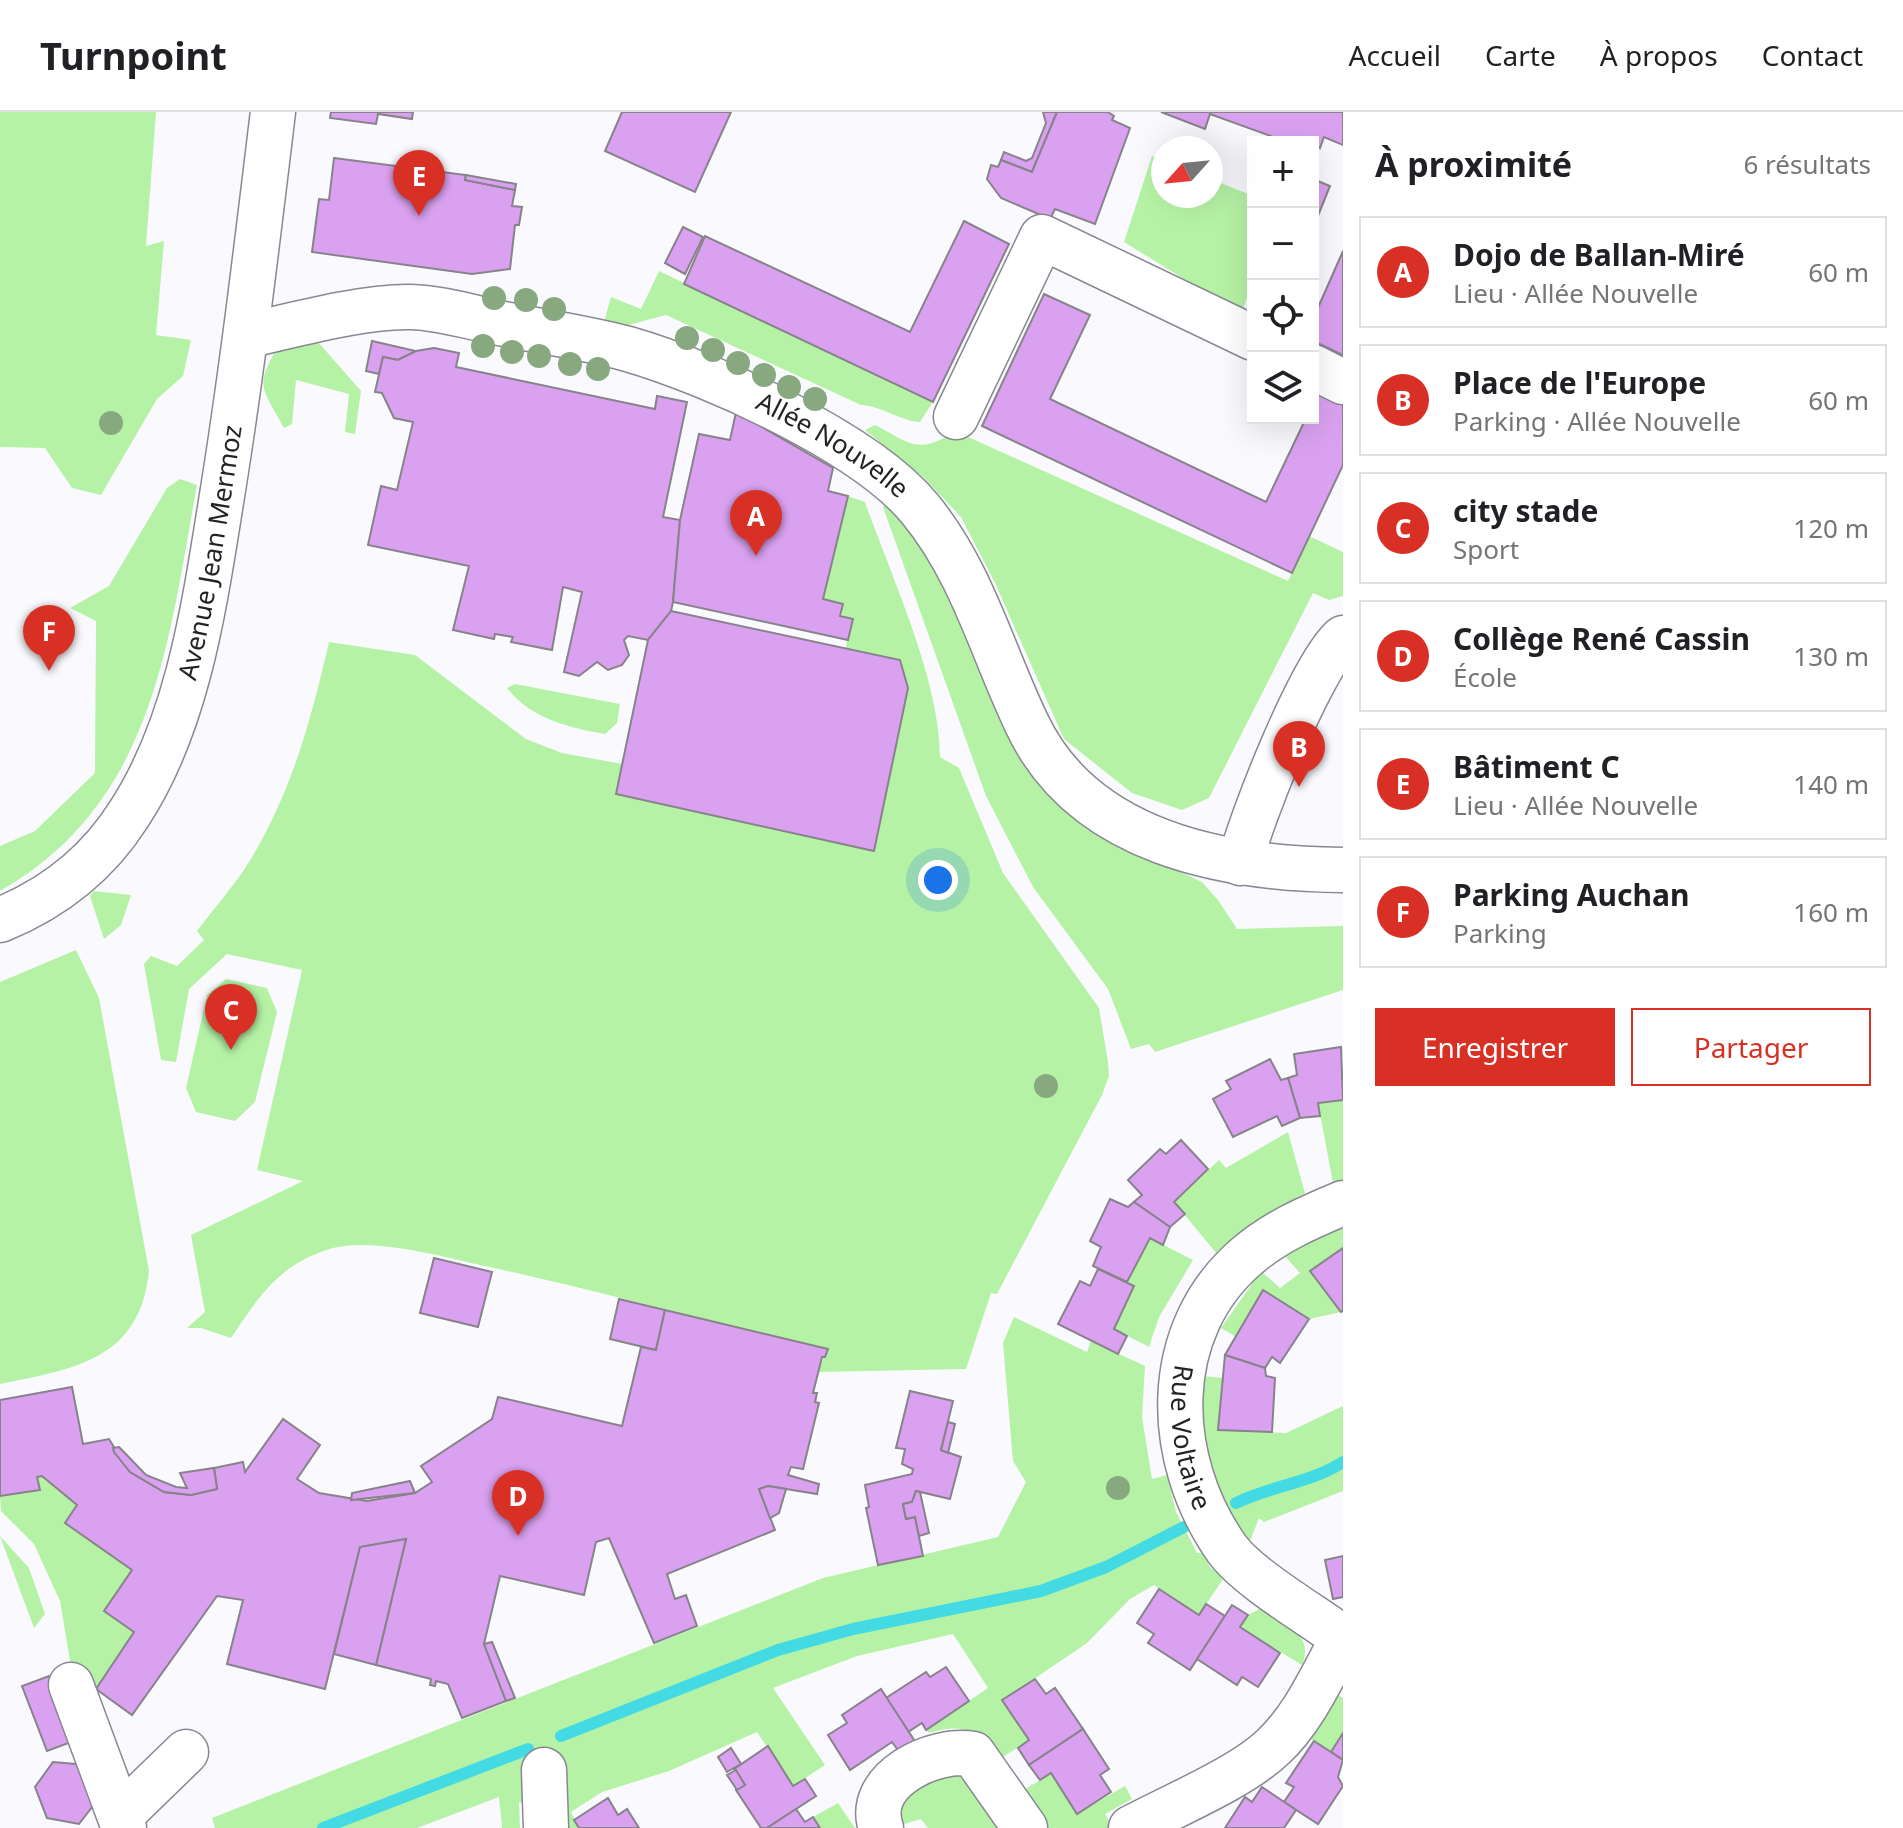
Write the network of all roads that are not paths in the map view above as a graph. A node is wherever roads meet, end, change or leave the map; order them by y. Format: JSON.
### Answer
{"nodes":[{"id":1,"x":273,"y":112,"type":"edge"},
{"id":2,"x":1247,"y":335,"type":"edge"},
{"id":3,"x":246,"y":336,"type":"junction"},
{"id":4,"x":1319,"y":370,"type":"edge"},
{"id":5,"x":1343,"y":382,"type":"edge"},
{"id":6,"x":956,"y":417,"type":"dead end"},
{"id":7,"x":1343,"y":638,"type":"edge"},
{"id":8,"x":1221,"y":858,"type":"junction"},
{"id":9,"x":1343,"y":870,"type":"edge"},
{"id":10,"x":0,"y":920,"type":"edge"},
{"id":11,"x":1343,"y":1203,"type":"edge"},
{"id":12,"x":1343,"y":1638,"type":"edge"},
{"id":13,"x":71,"y":1685,"type":"dead end"},
{"id":14,"x":186,"y":1752,"type":"dead end"},
{"id":15,"x":544,"y":1770,"type":"dead end"},
{"id":16,"x":122,"y":1822,"type":"edge"},
{"id":17,"x":546,"y":1828,"type":"edge"},
{"id":18,"x":881,"y":1828,"type":"edge"},
{"id":19,"x":1025,"y":1828,"type":"edge"},
{"id":20,"x":1131,"y":1828,"type":"edge"}],
"edges":[{"from":1,"to":3,"type":"street","name":"Avenue Jean Mermoz"},
{"from":2,"to":6,"type":"street"},
{"from":3,"to":8,"type":"street","name":"Allée Nouvelle"},
{"from":3,"to":10,"type":"street","name":"Avenue Jean Mermoz"},
{"from":4,"to":5,"type":"street"},
{"from":7,"to":8,"type":"street"},
{"from":8,"to":9,"type":"street","name":"Allée Nouvelle"},
{"from":11,"to":12,"type":"street","name":"Rue Voltaire"},
{"from":12,"to":20,"type":"street"},
{"from":13,"to":16,"type":"street"},
{"from":14,"to":16,"type":"street"},
{"from":15,"to":17,"type":"street"},
{"from":18,"to":19,"type":"street"}]}
